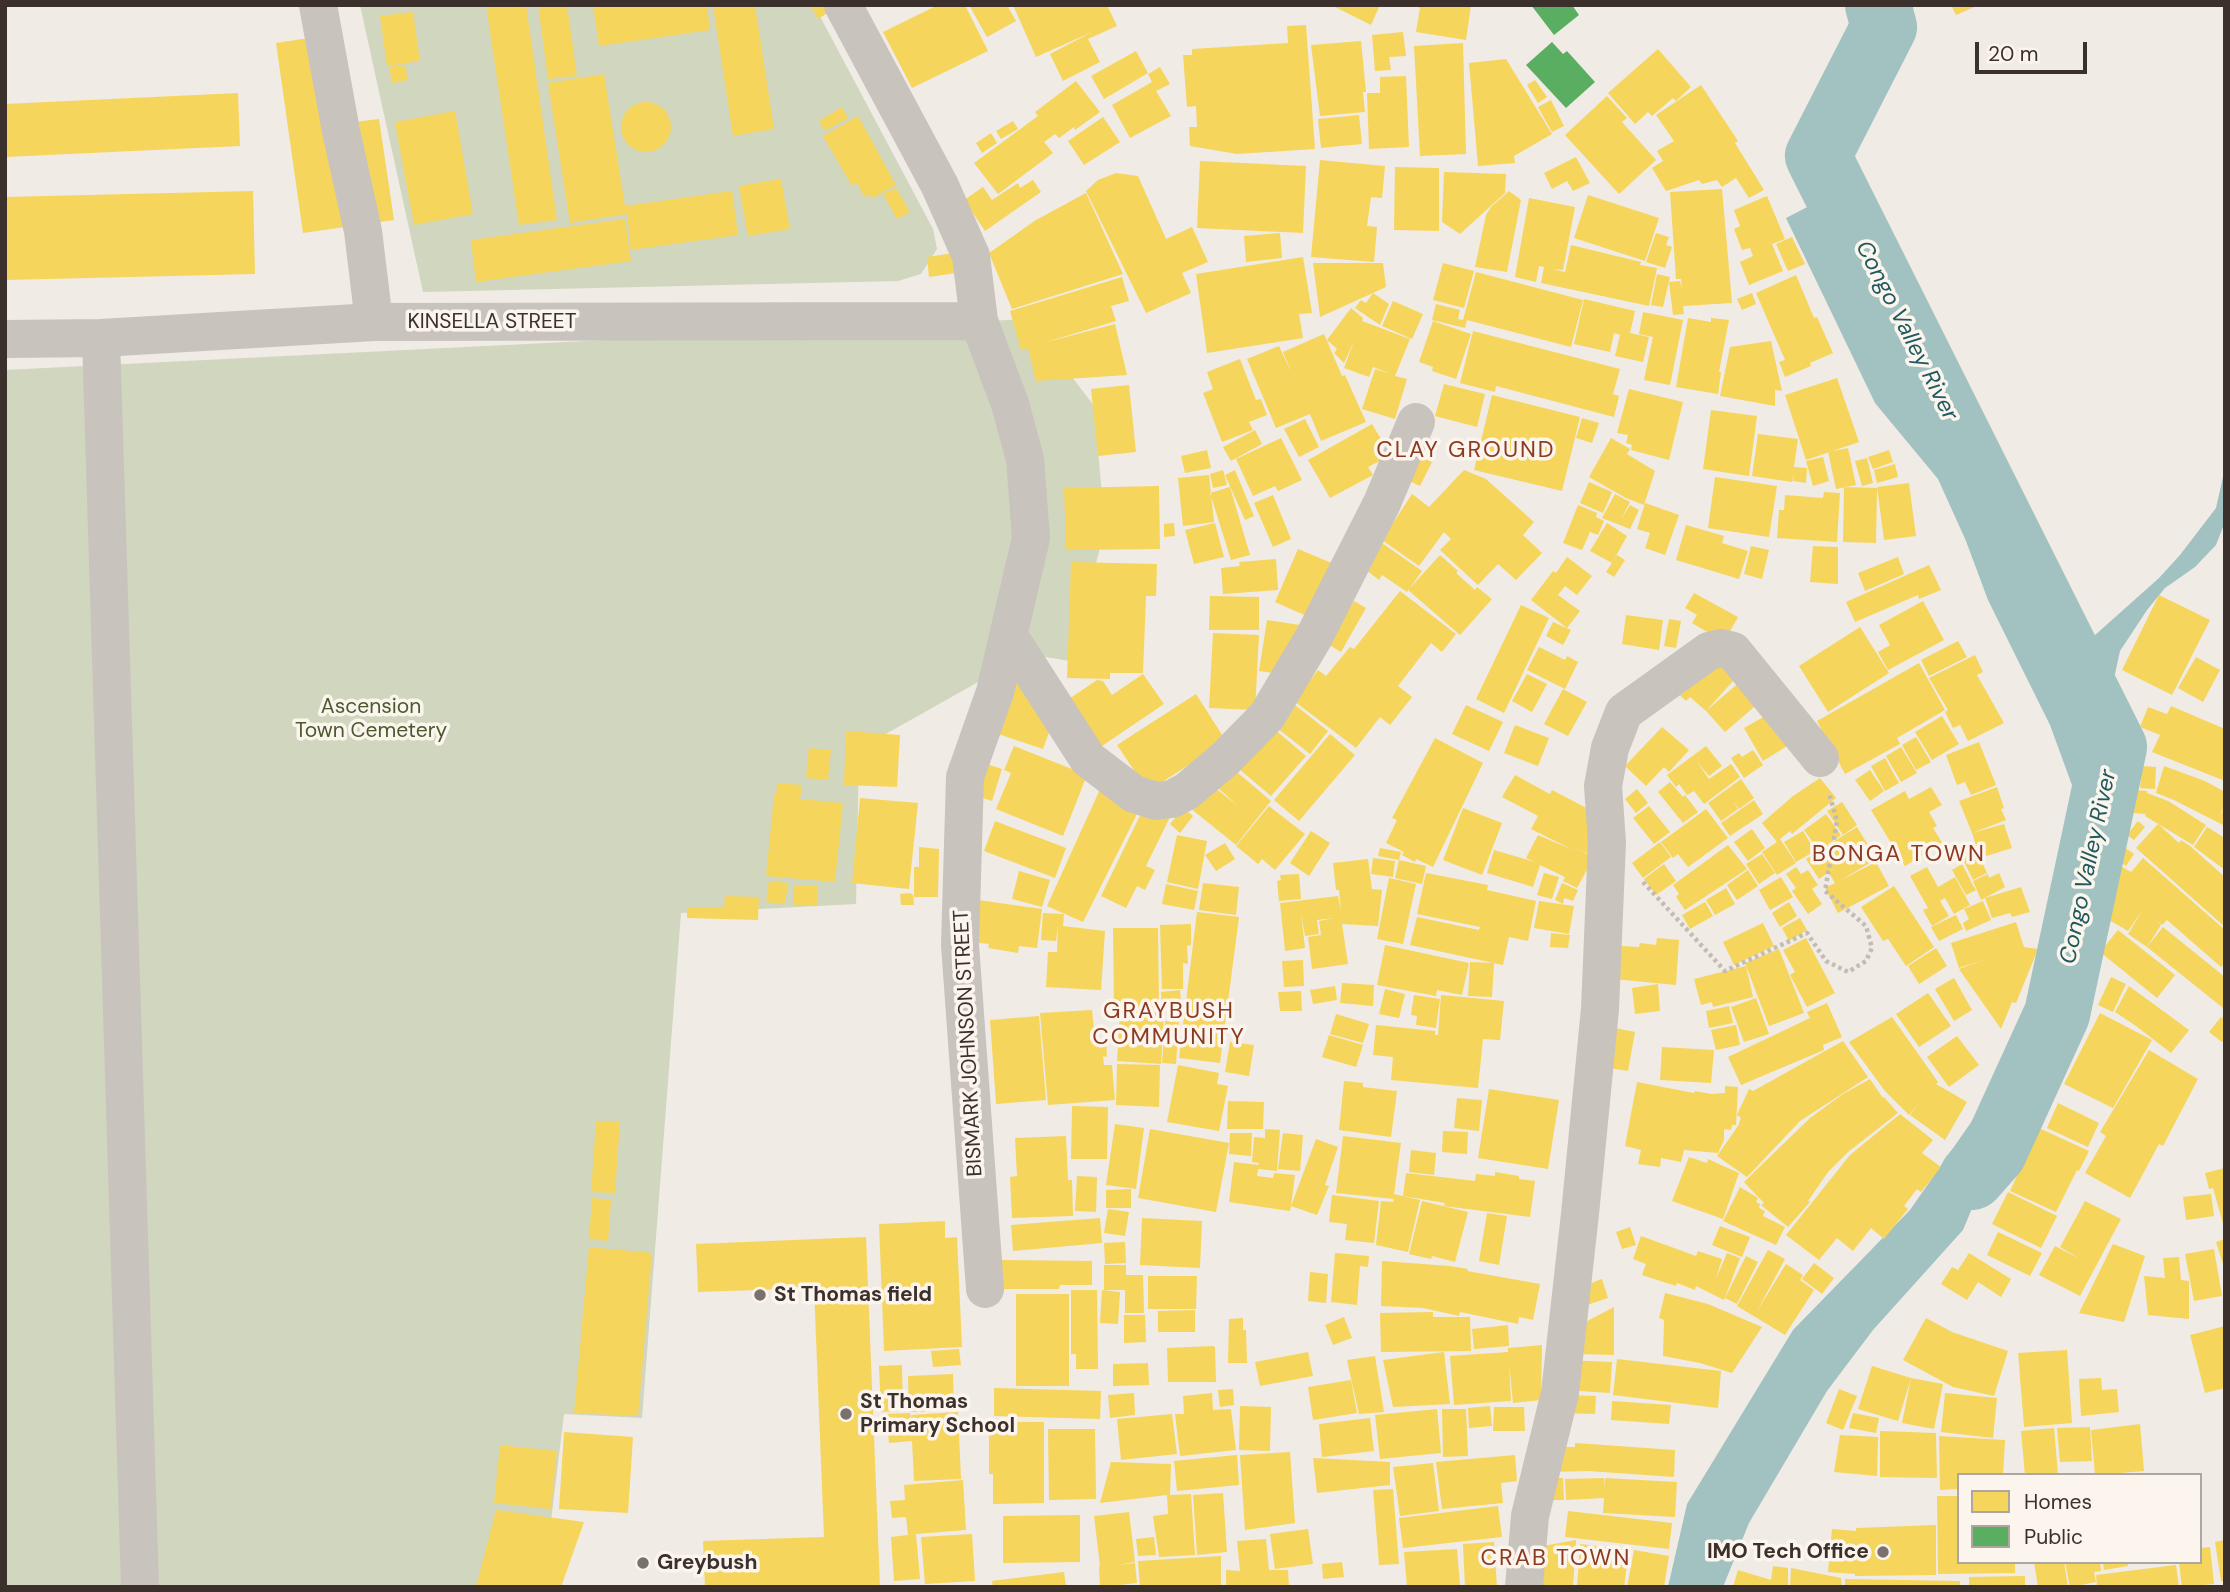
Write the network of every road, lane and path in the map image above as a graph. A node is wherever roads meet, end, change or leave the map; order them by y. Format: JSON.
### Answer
{"nodes":[{"id":1,"x":318,"y":5,"type":"edge"},
{"id":2,"x":844,"y":5,"type":"edge"},
{"id":3,"x":979,"y":321,"type":"junction"},
{"id":4,"x":374,"y":322,"type":"junction"},
{"id":5,"x":101,"y":338,"type":"junction"},
{"id":6,"x":5,"y":339,"type":"edge"},
{"id":7,"x":1416,"y":422,"type":"dead end"},
{"id":8,"x":1009,"y":636,"type":"junction"},
{"id":9,"x":1820,"y":758,"type":"joint"},
{"id":10,"x":1607,"y":842,"type":"junction"},
{"id":11,"x":985,"y":1289,"type":"dead end"},
{"id":12,"x":139,"y":1587,"type":"edge"},
{"id":13,"x":1524,"y":1587,"type":"edge"}],
"edges":[{"from":1,"to":4,"type":"street"},
{"from":2,"to":3,"type":"street","name":"BISMARK JOHNSON STREET"},
{"from":3,"to":4,"type":"street","name":"KINSELLA STREET"},
{"from":3,"to":8,"type":"street","name":"BISMARK JOHNSON STREET"},
{"from":4,"to":5,"type":"street","name":"KINSELLA STREET"},
{"from":5,"to":6,"type":"street","name":"KINSELLA STREET"},
{"from":5,"to":12,"type":"street"},
{"from":7,"to":8,"type":"street"},
{"from":8,"to":11,"type":"street","name":"BISMARK JOHNSON STREET"},
{"from":9,"to":10,"type":"street"},
{"from":9,"to":10,"type":"path"},
{"from":10,"to":13,"type":"street"}]}
